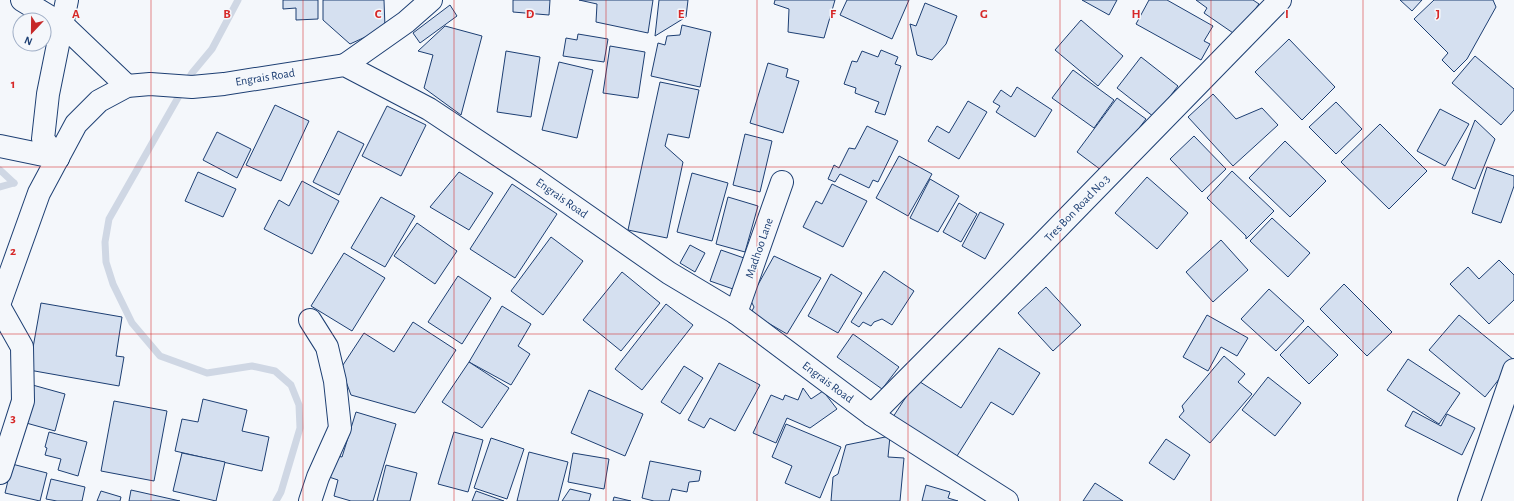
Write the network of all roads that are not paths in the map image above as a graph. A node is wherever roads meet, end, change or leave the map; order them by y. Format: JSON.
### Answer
{"nodes":[{"id":1,"x":22,"y":0,"type":"edge"},
{"id":2,"x":67,"y":0,"type":"edge"},
{"id":3,"x":431,"y":0,"type":"edge"},
{"id":4,"x":1280,"y":0,"type":"edge"},
{"id":5,"x":63,"y":25,"type":"junction"},
{"id":6,"x":345,"y":65,"type":"junction"},
{"id":7,"x":126,"y":86,"type":"junction"},
{"id":8,"x":0,"y":146,"type":"edge"},
{"id":9,"x":58,"y":158,"type":"junction"},
{"id":10,"x":782,"y":182,"type":"dead end"},
{"id":11,"x":0,"y":302,"type":"edge"},
{"id":12,"x":0,"y":308,"type":"edge"},
{"id":13,"x":736,"y":313,"type":"junction"},
{"id":14,"x":310,"y":320,"type":"dead end"},
{"id":15,"x":1514,"y":370,"type":"edge"},
{"id":16,"x":872,"y":415,"type":"junction"},
{"id":17,"x":0,"y":473,"type":"edge"},
{"id":18,"x":310,"y":501,"type":"edge"},
{"id":19,"x":1007,"y":501,"type":"edge"},
{"id":20,"x":1469,"y":501,"type":"edge"}],
"edges":[{"from":1,"to":5,"type":"street"},
{"from":2,"to":5,"type":"street"},
{"from":3,"to":6,"type":"street"},
{"from":4,"to":16,"type":"street","name":"Tres Bon Road No.3"},
{"from":5,"to":7,"type":"street"},
{"from":5,"to":9,"type":"street"},
{"from":6,"to":7,"type":"street","name":"Engrais Road"},
{"from":6,"to":13,"type":"street","name":"Engrais Road"},
{"from":7,"to":9,"type":"street","name":"Engrais Road"},
{"from":8,"to":9,"type":"street"},
{"from":9,"to":11,"type":"street","name":"Engrais Road"},
{"from":10,"to":13,"type":"street","name":"Madhoo Lane"},
{"from":12,"to":17,"type":"street"},
{"from":13,"to":16,"type":"street","name":"Engrais Road"},
{"from":14,"to":18,"type":"street"},
{"from":15,"to":20,"type":"street"},
{"from":16,"to":19,"type":"street","name":"Engrais Road"}]}
